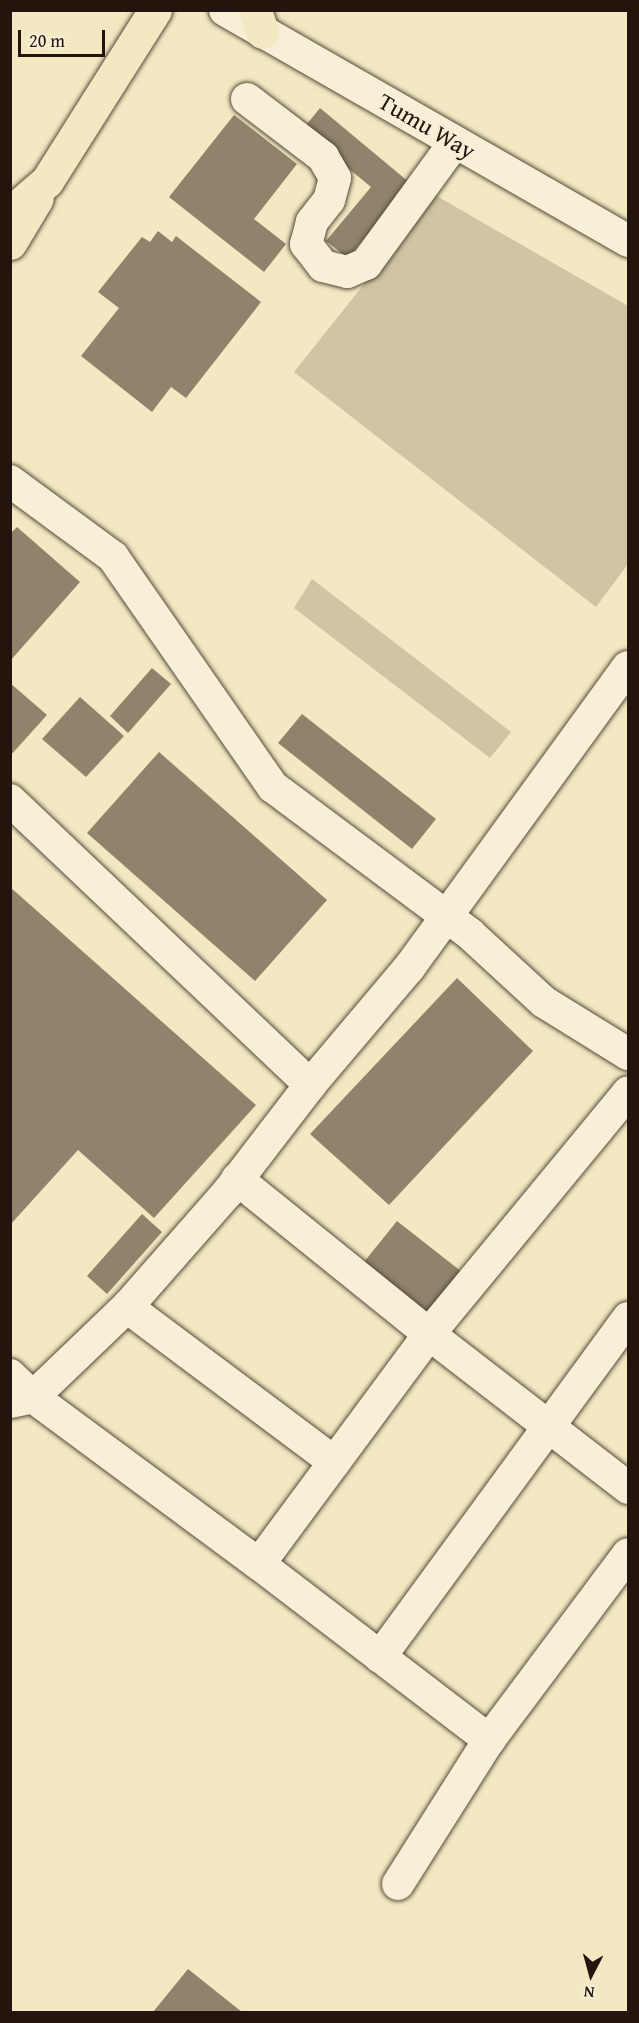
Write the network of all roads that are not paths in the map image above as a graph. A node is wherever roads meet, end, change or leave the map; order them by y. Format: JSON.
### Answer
{"nodes":[{"id":1,"x":155,"y":10,"type":"edge"},
{"id":2,"x":225,"y":10,"type":"edge"},
{"id":3,"x":259,"y":21,"type":"edge"},
{"id":4,"x":247,"y":99,"type":"dead end"},
{"id":5,"x":455,"y":142,"type":"junction"},
{"id":6,"x":47,"y":181,"type":"junction"},
{"id":7,"x":10,"y":213,"type":"edge"},
{"id":8,"x":628,"y":241,"type":"edge"},
{"id":9,"x":10,"y":243,"type":"edge"},
{"id":10,"x":10,"y":481,"type":"edge"},
{"id":11,"x":628,"y":667,"type":"edge"},
{"id":12,"x":10,"y":800,"type":"edge"},
{"id":13,"x":447,"y":917,"type":"junction"},
{"id":14,"x":628,"y":1054,"type":"edge"},
{"id":15,"x":310,"y":1085,"type":"junction"},
{"id":16,"x":628,"y":1093,"type":"edge"},
{"id":17,"x":237,"y":1179,"type":"junction"},
{"id":18,"x":127,"y":1307,"type":"junction"},
{"id":19,"x":628,"y":1318,"type":"edge"},
{"id":20,"x":429,"y":1334,"type":"junction"},
{"id":21,"x":10,"y":1375,"type":"edge"},
{"id":22,"x":22,"y":1399,"type":"edge"},
{"id":23,"x":548,"y":1426,"type":"junction"},
{"id":24,"x":334,"y":1462,"type":"junction"},
{"id":25,"x":628,"y":1488,"type":"edge"},
{"id":26,"x":628,"y":1554,"type":"edge"},
{"id":27,"x":259,"y":1564,"type":"junction"},
{"id":28,"x":380,"y":1657,"type":"junction"},
{"id":29,"x":489,"y":1740,"type":"junction"},
{"id":30,"x":398,"y":1884,"type":"dead end"}],
"edges":[{"from":1,"to":6,"type":"main road"},
{"from":2,"to":3,"type":"street","name":"Tumu Way"},
{"from":3,"to":5,"type":"street","name":"Tumu Way"},
{"from":4,"to":5,"type":"street"},
{"from":5,"to":8,"type":"street","name":"Tumu Way"},
{"from":6,"to":7,"type":"main road"},
{"from":6,"to":9,"type":"main road"},
{"from":10,"to":13,"type":"street"},
{"from":11,"to":13,"type":"street"},
{"from":12,"to":15,"type":"street"},
{"from":13,"to":14,"type":"street"},
{"from":13,"to":15,"type":"street"},
{"from":15,"to":17,"type":"street"},
{"from":16,"to":20,"type":"street"},
{"from":17,"to":18,"type":"street"},
{"from":17,"to":20,"type":"street"},
{"from":18,"to":22,"type":"street"},
{"from":18,"to":24,"type":"street"},
{"from":19,"to":23,"type":"street"},
{"from":20,"to":23,"type":"street"},
{"from":20,"to":24,"type":"street"},
{"from":21,"to":22,"type":"street"},
{"from":22,"to":27,"type":"street"},
{"from":23,"to":25,"type":"street"},
{"from":23,"to":28,"type":"street"},
{"from":24,"to":27,"type":"street"},
{"from":26,"to":29,"type":"street"},
{"from":27,"to":28,"type":"street"},
{"from":28,"to":29,"type":"street"},
{"from":29,"to":30,"type":"street"}]}
